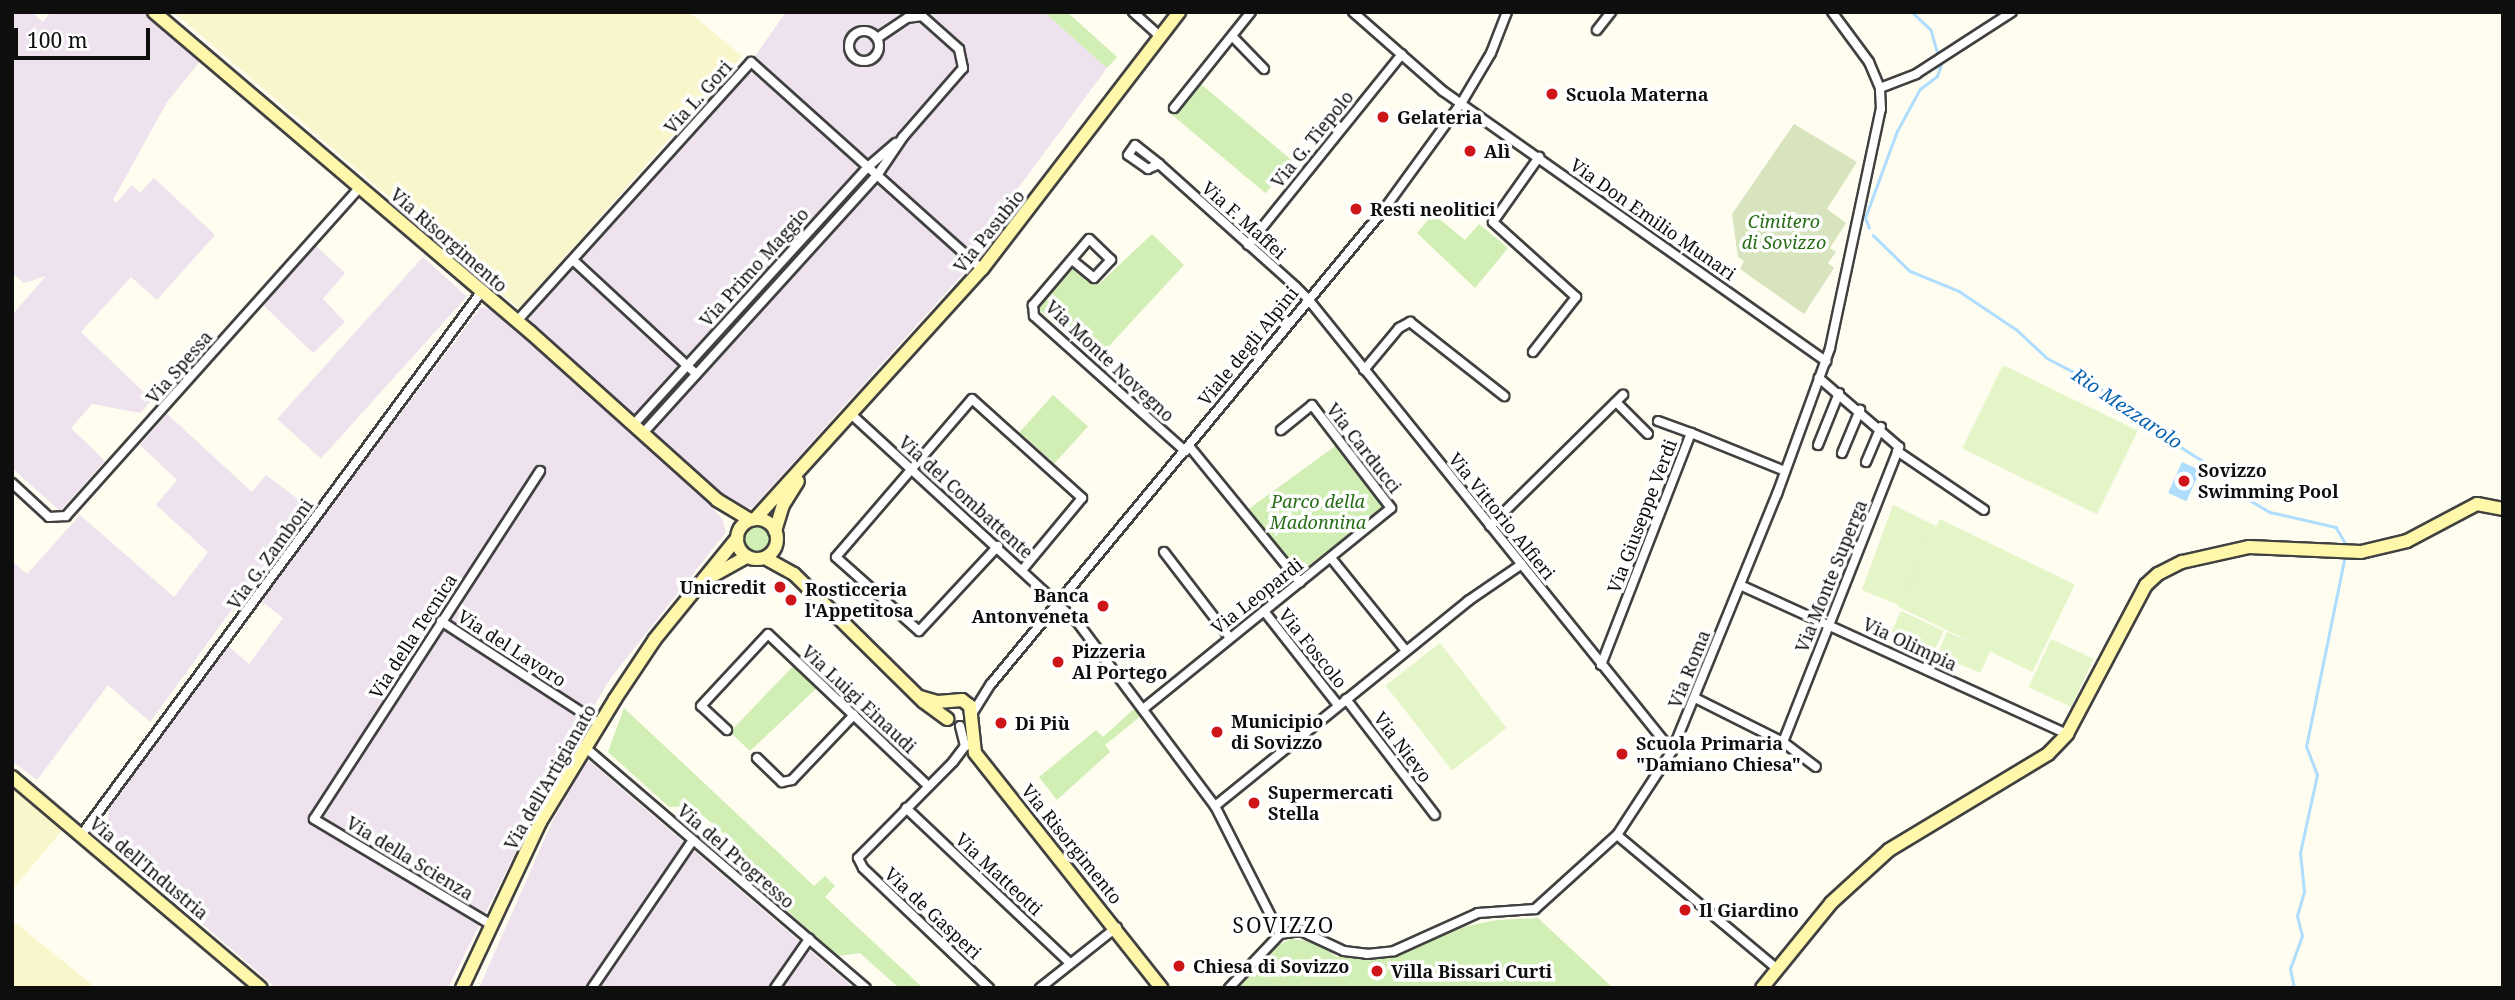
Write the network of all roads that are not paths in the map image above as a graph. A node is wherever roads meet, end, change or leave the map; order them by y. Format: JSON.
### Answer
{"nodes":[{"id":1,"x":154,"y":12,"type":"edge"},
{"id":2,"x":1133,"y":12,"type":"edge"},
{"id":3,"x":1180,"y":12,"type":"edge"},
{"id":4,"x":1251,"y":12,"type":"edge"},
{"id":5,"x":1353,"y":12,"type":"edge"},
{"id":6,"x":1507,"y":12,"type":"edge"},
{"id":7,"x":1611,"y":12,"type":"edge"},
{"id":8,"x":1832,"y":12,"type":"edge"},
{"id":9,"x":2012,"y":12,"type":"edge"},
{"id":10,"x":1597,"y":30,"type":"dead end"},
{"id":11,"x":1232,"y":36,"type":"junction"},
{"id":12,"x":1160,"y":37,"type":"junction"},
{"id":13,"x":877,"y":38,"type":"dead end"},
{"id":14,"x":1402,"y":54,"type":"junction"},
{"id":15,"x":1264,"y":69,"type":"dead end"},
{"id":16,"x":1880,"y":88,"type":"junction"},
{"id":17,"x":1462,"y":102,"type":"junction"},
{"id":18,"x":1174,"y":108,"type":"dead end"},
{"id":19,"x":903,"y":137,"type":"junction"},
{"id":20,"x":1539,"y":157,"type":"junction"},
{"id":21,"x":1159,"y":164,"type":"dead end"},
{"id":22,"x":869,"y":166,"type":"junction"},
{"id":23,"x":878,"y":174,"type":"junction"},
{"id":24,"x":360,"y":187,"type":"junction"},
{"id":25,"x":1248,"y":245,"type":"junction"},
{"id":26,"x":795,"y":246,"type":"junction"},
{"id":27,"x":804,"y":255,"type":"junction"},
{"id":28,"x":573,"y":260,"type":"junction"},
{"id":29,"x":1072,"y":260,"type":"junction"},
{"id":30,"x":982,"y":269,"type":"junction"},
{"id":31,"x":482,"y":291,"type":"junction"},
{"id":32,"x":1308,"y":299,"type":"junction"},
{"id":33,"x":517,"y":321,"type":"junction"},
{"id":34,"x":1533,"y":352,"type":"dead end"},
{"id":35,"x":1826,"y":361,"type":"junction"},
{"id":36,"x":687,"y":364,"type":"junction"},
{"id":37,"x":1364,"y":369,"type":"junction"},
{"id":38,"x":696,"y":373,"type":"junction"},
{"id":39,"x":1819,"y":378,"type":"junction"},
{"id":40,"x":1839,"y":393,"type":"junction"},
{"id":41,"x":1623,"y":395,"type":"dead end"},
{"id":42,"x":1504,"y":396,"type":"dead end"},
{"id":43,"x":1616,"y":402,"type":"junction"},
{"id":44,"x":1860,"y":410,"type":"junction"},
{"id":45,"x":851,"y":414,"type":"junction"},
{"id":46,"x":1658,"y":421,"type":"dead end"},
{"id":47,"x":1881,"y":427,"type":"junction"},
{"id":48,"x":639,"y":428,"type":"junction"},
{"id":49,"x":1281,"y":430,"type":"dead end"},
{"id":50,"x":1691,"y":433,"type":"junction"},
{"id":51,"x":1648,"y":434,"type":"dead end"},
{"id":52,"x":1818,"y":444,"type":"dead end"},
{"id":53,"x":1187,"y":449,"type":"junction"},
{"id":54,"x":1897,"y":451,"type":"junction"},
{"id":55,"x":1842,"y":453,"type":"dead end"},
{"id":56,"x":809,"y":460,"type":"junction"},
{"id":57,"x":1866,"y":463,"type":"dead end"},
{"id":58,"x":911,"y":468,"type":"junction"},
{"id":59,"x":540,"y":471,"type":"dead end"},
{"id":60,"x":1786,"y":471,"type":"junction"},
{"id":61,"x":12,"y":483,"type":"edge"},
{"id":62,"x":717,"y":500,"type":"junction"},
{"id":63,"x":1391,"y":508,"type":"joint"},
{"id":64,"x":2503,"y":509,"type":"edge"},
{"id":65,"x":1984,"y":510,"type":"dead end"},
{"id":66,"x":753,"y":520,"type":"junction"},
{"id":67,"x":1490,"y":526,"type":"junction"},
{"id":68,"x":737,"y":535,"type":"junction"},
{"id":69,"x":776,"y":537,"type":"junction"},
{"id":70,"x":998,"y":546,"type":"junction"},
{"id":71,"x":1164,"y":552,"type":"dead end"},
{"id":72,"x":747,"y":556,"type":"junction"},
{"id":73,"x":765,"y":558,"type":"junction"},
{"id":74,"x":1331,"y":558,"type":"junction"},
{"id":75,"x":1522,"y":565,"type":"junction"},
{"id":76,"x":1023,"y":569,"type":"junction"},
{"id":77,"x":794,"y":574,"type":"junction"},
{"id":78,"x":1300,"y":582,"type":"junction"},
{"id":79,"x":1740,"y":585,"type":"junction"},
{"id":80,"x":691,"y":597,"type":"junction"},
{"id":81,"x":1061,"y":604,"type":"junction"},
{"id":82,"x":1264,"y":611,"type":"junction"},
{"id":83,"x":441,"y":621,"type":"junction"},
{"id":84,"x":1829,"y":624,"type":"junction"},
{"id":85,"x":1230,"y":638,"type":"junction"},
{"id":86,"x":1406,"y":651,"type":"junction"},
{"id":87,"x":1601,"y":665,"type":"junction"},
{"id":88,"x":991,"y":684,"type":"junction"},
{"id":89,"x":920,"y":697,"type":"junction"},
{"id":90,"x":1695,"y":698,"type":"junction"},
{"id":91,"x":1346,"y":699,"type":"junction"},
{"id":92,"x":965,"y":702,"type":"junction"},
{"id":93,"x":951,"y":703,"type":"junction"},
{"id":94,"x":1338,"y":705,"type":"junction"},
{"id":95,"x":1143,"y":709,"type":"junction"},
{"id":96,"x":854,"y":715,"type":"junction"},
{"id":97,"x":972,"y":716,"type":"junction"},
{"id":98,"x":947,"y":719,"type":"junction"},
{"id":99,"x":601,"y":725,"type":"junction"},
{"id":100,"x":960,"y":726,"type":"junction"},
{"id":101,"x":727,"y":730,"type":"dead end"},
{"id":102,"x":2067,"y":734,"type":"junction"},
{"id":103,"x":1783,"y":742,"type":"junction"},
{"id":104,"x":587,"y":749,"type":"junction"},
{"id":105,"x":1672,"y":751,"type":"junction"},
{"id":106,"x":757,"y":758,"type":"dead end"},
{"id":107,"x":1816,"y":767,"type":"dead end"},
{"id":108,"x":12,"y":777,"type":"edge"},
{"id":109,"x":928,"y":786,"type":"junction"},
{"id":110,"x":1215,"y":806,"type":"junction"},
{"id":111,"x":906,"y":808,"type":"junction"},
{"id":112,"x":1435,"y":815,"type":"dead end"},
{"id":113,"x":314,"y":819,"type":"joint"},
{"id":114,"x":82,"y":834,"type":"junction"},
{"id":115,"x":1616,"y":835,"type":"junction"},
{"id":116,"x":693,"y":840,"type":"junction"},
{"id":117,"x":490,"y":924,"type":"junction"},
{"id":118,"x":1118,"y":927,"type":"junction"},
{"id":119,"x":1280,"y":934,"type":"junction"},
{"id":120,"x":809,"y":939,"type":"junction"},
{"id":121,"x":1070,"y":963,"type":"junction"},
{"id":122,"x":1776,"y":968,"type":"junction"},
{"id":123,"x":261,"y":988,"type":"edge"},
{"id":124,"x":462,"y":988,"type":"edge"},
{"id":125,"x":592,"y":988,"type":"edge"},
{"id":126,"x":775,"y":988,"type":"edge"},
{"id":127,"x":866,"y":988,"type":"edge"},
{"id":128,"x":989,"y":988,"type":"edge"},
{"id":129,"x":1040,"y":988,"type":"edge"},
{"id":130,"x":1161,"y":988,"type":"edge"},
{"id":131,"x":1229,"y":988,"type":"edge"},
{"id":132,"x":1762,"y":988,"type":"edge"}],
"edges":[{"from":1,"to":24,"type":"street","name":"Via Risorgimento"},
{"from":2,"to":12,"type":"street"},
{"from":3,"to":12,"type":"street","name":"Via Pasubio"},
{"from":4,"to":11,"type":"street"},
{"from":5,"to":14,"type":"street","name":"Via Don Emilio Munari"},
{"from":6,"to":17,"type":"street","name":"Viale degli Alpini"},
{"from":7,"to":10,"type":"street"},
{"from":8,"to":16,"type":"street"},
{"from":9,"to":16,"type":"street"},
{"from":11,"to":15,"type":"street"},
{"from":11,"to":18,"type":"street"},
{"from":12,"to":30,"type":"street","name":"Via Pasubio"},
{"from":13,"to":19,"type":"street","name":"Via Primo Maggio"},
{"from":14,"to":17,"type":"street","name":"Via Don Emilio Munari"},
{"from":14,"to":25,"type":"street","name":"Via G. Tiepolo"},
{"from":16,"to":35,"type":"street","name":"Via Roma"},
{"from":17,"to":20,"type":"street","name":"Via Don Emilio Munari"},
{"from":17,"to":32,"type":"street","name":"Viale degli Alpini"},
{"from":19,"to":22,"type":"street","name":"Via Primo Maggio"},
{"from":19,"to":23,"type":"street","name":"Via Primo Maggio"},
{"from":20,"to":34,"type":"street"},
{"from":20,"to":35,"type":"street","name":"Via Don Emilio Munari"},
{"from":21,"to":25,"type":"street","name":"Via F. Maffei"},
{"from":22,"to":23,"type":"street","name":"Via L. Gori"},
{"from":22,"to":26,"type":"street","name":"Via Primo Maggio"},
{"from":22,"to":28,"type":"street","name":"Via L. Gori"},
{"from":23,"to":27,"type":"street","name":"Via Primo Maggio"},
{"from":23,"to":30,"type":"street","name":"Via L. Gori"},
{"from":24,"to":31,"type":"street","name":"Via Risorgimento"},
{"from":24,"to":61,"type":"street","name":"Via Spessa"},
{"from":25,"to":32,"type":"street","name":"Via F. Maffei"},
{"from":26,"to":27,"type":"street"},
{"from":26,"to":36,"type":"street","name":"Via Primo Maggio"},
{"from":27,"to":38,"type":"street","name":"Via Primo Maggio"},
{"from":28,"to":33,"type":"street","name":"Via L. Gori"},
{"from":28,"to":36,"type":"street"},
{"from":29,"to":29,"type":"street","name":"Via Monte Novegno"},
{"from":29,"to":53,"type":"street","name":"Via Monte Novegno"},
{"from":30,"to":45,"type":"street","name":"Via Pasubio"},
{"from":31,"to":33,"type":"street","name":"Via Risorgimento"},
{"from":31,"to":114,"type":"street","name":"Via G. Zamboni"},
{"from":32,"to":37,"type":"street","name":"Via Vittorio Alfieri"},
{"from":32,"to":53,"type":"street","name":"Viale degli Alpini"},
{"from":33,"to":48,"type":"street","name":"Via Risorgimento"},
{"from":35,"to":39,"type":"street","name":"Via Roma"},
{"from":36,"to":38,"type":"street"},
{"from":36,"to":48,"type":"street","name":"Via Primo Maggio"},
{"from":37,"to":42,"type":"street"},
{"from":37,"to":67,"type":"street","name":"Via Vittorio Alfieri"},
{"from":38,"to":48,"type":"street","name":"Via Primo Maggio"},
{"from":39,"to":40,"type":"street"},
{"from":39,"to":60,"type":"street","name":"Via Roma"},
{"from":40,"to":44,"type":"street"},
{"from":40,"to":52,"type":"street"},
{"from":41,"to":43,"type":"street"},
{"from":43,"to":51,"type":"street"},
{"from":43,"to":67,"type":"street"},
{"from":44,"to":47,"type":"street"},
{"from":44,"to":55,"type":"street"},
{"from":45,"to":56,"type":"street","name":"Via Pasubio"},
{"from":45,"to":58,"type":"street","name":"Via del Combattente"},
{"from":46,"to":50,"type":"street"},
{"from":47,"to":54,"type":"street"},
{"from":47,"to":57,"type":"street"},
{"from":48,"to":62,"type":"street","name":"Via Risorgimento"},
{"from":49,"to":63,"type":"street","name":"Via Carducci"},
{"from":50,"to":60,"type":"street","name":"Via Giuseppe Verdi"},
{"from":50,"to":87,"type":"street","name":"Via Giuseppe Verdi"},
{"from":53,"to":78,"type":"street","name":"Via Monte Novegno"},
{"from":53,"to":81,"type":"street","name":"Viale degli Alpini"},
{"from":54,"to":65,"type":"street"},
{"from":54,"to":84,"type":"street","name":"Via Monte Superga"},
{"from":56,"to":66,"type":"street","name":"Via Pasubio"},
{"from":56,"to":69,"type":"street","name":"Via Pasubio"},
{"from":58,"to":70,"type":"street","name":"Via del Combattente"},
{"from":58,"to":70,"type":"street"},
{"from":58,"to":76,"type":"street"},
{"from":59,"to":83,"type":"street","name":"Via della Tecnica"},
{"from":60,"to":79,"type":"street","name":"Via Roma"},
{"from":62,"to":66,"type":"street"},
{"from":62,"to":68,"type":"street"},
{"from":63,"to":74,"type":"street","name":"Via Leopardi"},
{"from":64,"to":102,"type":"street"},
{"from":66,"to":68,"type":"street"},
{"from":66,"to":69,"type":"street"},
{"from":67,"to":75,"type":"street","name":"Via Vittorio Alfieri"},
{"from":68,"to":72,"type":"street"},
{"from":68,"to":80,"type":"street","name":"Via dell'Artigianato"},
{"from":69,"to":73,"type":"street"},
{"from":69,"to":77,"type":"street"},
{"from":70,"to":76,"type":"street","name":"Via del Combattente"},
{"from":71,"to":85,"type":"street"},
{"from":72,"to":73,"type":"street"},
{"from":72,"to":80,"type":"street","name":"Via dell'Artigianato"},
{"from":73,"to":77,"type":"street"},
{"from":74,"to":78,"type":"street","name":"Via Leopardi"},
{"from":74,"to":86,"type":"street"},
{"from":75,"to":86,"type":"street"},
{"from":75,"to":87,"type":"street","name":"Via Vittorio Alfieri"},
{"from":76,"to":81,"type":"street","name":"Via del Combattente"},
{"from":77,"to":89,"type":"street"},
{"from":78,"to":82,"type":"street","name":"Via Leopardi"},
{"from":79,"to":84,"type":"street","name":"Via Olimpia"},
{"from":79,"to":90,"type":"street","name":"Via Roma"},
{"from":80,"to":99,"type":"street","name":"Via dell'Artigianato"},
{"from":81,"to":88,"type":"street","name":"Viale degli Alpini"},
{"from":81,"to":95,"type":"street","name":"Via del Combattente"},
{"from":82,"to":85,"type":"street","name":"Via Leopardi"},
{"from":82,"to":94,"type":"street","name":"Via Foscolo"},
{"from":83,"to":99,"type":"street","name":"Via del Lavoro"},
{"from":83,"to":113,"type":"street","name":"Via della Tecnica"},
{"from":84,"to":102,"type":"street","name":"Via Olimpia"},
{"from":84,"to":103,"type":"street","name":"Via Monte Superga"},
{"from":85,"to":95,"type":"street","name":"Via Leopardi"},
{"from":86,"to":91,"type":"street"},
{"from":87,"to":105,"type":"street","name":"Via Vittorio Alfieri"},
{"from":88,"to":92,"type":"street","name":"Viale degli Alpini"},
{"from":88,"to":97,"type":"street","name":"Viale degli Alpini"},
{"from":89,"to":93,"type":"street"},
{"from":89,"to":98,"type":"street"},
{"from":90,"to":103,"type":"street"},
{"from":90,"to":105,"type":"street","name":"Via Roma"},
{"from":91,"to":94,"type":"street"},
{"from":91,"to":112,"type":"street","name":"Via Nievo"},
{"from":92,"to":93,"type":"street"},
{"from":92,"to":97,"type":"street","name":"Via Risorgimento"},
{"from":93,"to":98,"type":"street"},
{"from":94,"to":110,"type":"street"},
{"from":95,"to":110,"type":"street","name":"Via del Combattente"},
{"from":96,"to":101,"type":"street","name":"Via Luigi Einaudi"},
{"from":96,"to":106,"type":"street"},
{"from":96,"to":109,"type":"street","name":"Via Luigi Einaudi"},
{"from":97,"to":100,"type":"street"},
{"from":97,"to":118,"type":"street","name":"Via Risorgimento"},
{"from":98,"to":100,"type":"street"},
{"from":99,"to":104,"type":"street","name":"Via dell'Artigianato"},
{"from":100,"to":109,"type":"street"},
{"from":102,"to":122,"type":"street"},
{"from":103,"to":107,"type":"street"},
{"from":104,"to":116,"type":"street","name":"Via del Progresso"},
{"from":104,"to":117,"type":"street","name":"Via dell'Artigianato"},
{"from":105,"to":115,"type":"street","name":"Via Roma"},
{"from":108,"to":114,"type":"street","name":"Via dell'Industria"},
{"from":109,"to":111,"type":"street"},
{"from":110,"to":119,"type":"street","name":"Via del Combattente"},
{"from":111,"to":121,"type":"street","name":"Via Matteotti"},
{"from":111,"to":128,"type":"street","name":"Via de Gasperi"},
{"from":113,"to":117,"type":"street","name":"Via della Scienza"},
{"from":114,"to":123,"type":"street","name":"Via dell'Industria"},
{"from":115,"to":119,"type":"street","name":"Via Roma"},
{"from":115,"to":122,"type":"street"},
{"from":116,"to":120,"type":"street","name":"Via del Progresso"},
{"from":116,"to":125,"type":"street"},
{"from":117,"to":124,"type":"street","name":"Via dell'Artigianato"},
{"from":118,"to":121,"type":"street"},
{"from":118,"to":130,"type":"street","name":"Via Risorgimento"},
{"from":119,"to":131,"type":"street"},
{"from":120,"to":126,"type":"street"},
{"from":120,"to":127,"type":"street","name":"Via del Progresso"},
{"from":121,"to":129,"type":"street"},
{"from":122,"to":132,"type":"street"}]}
